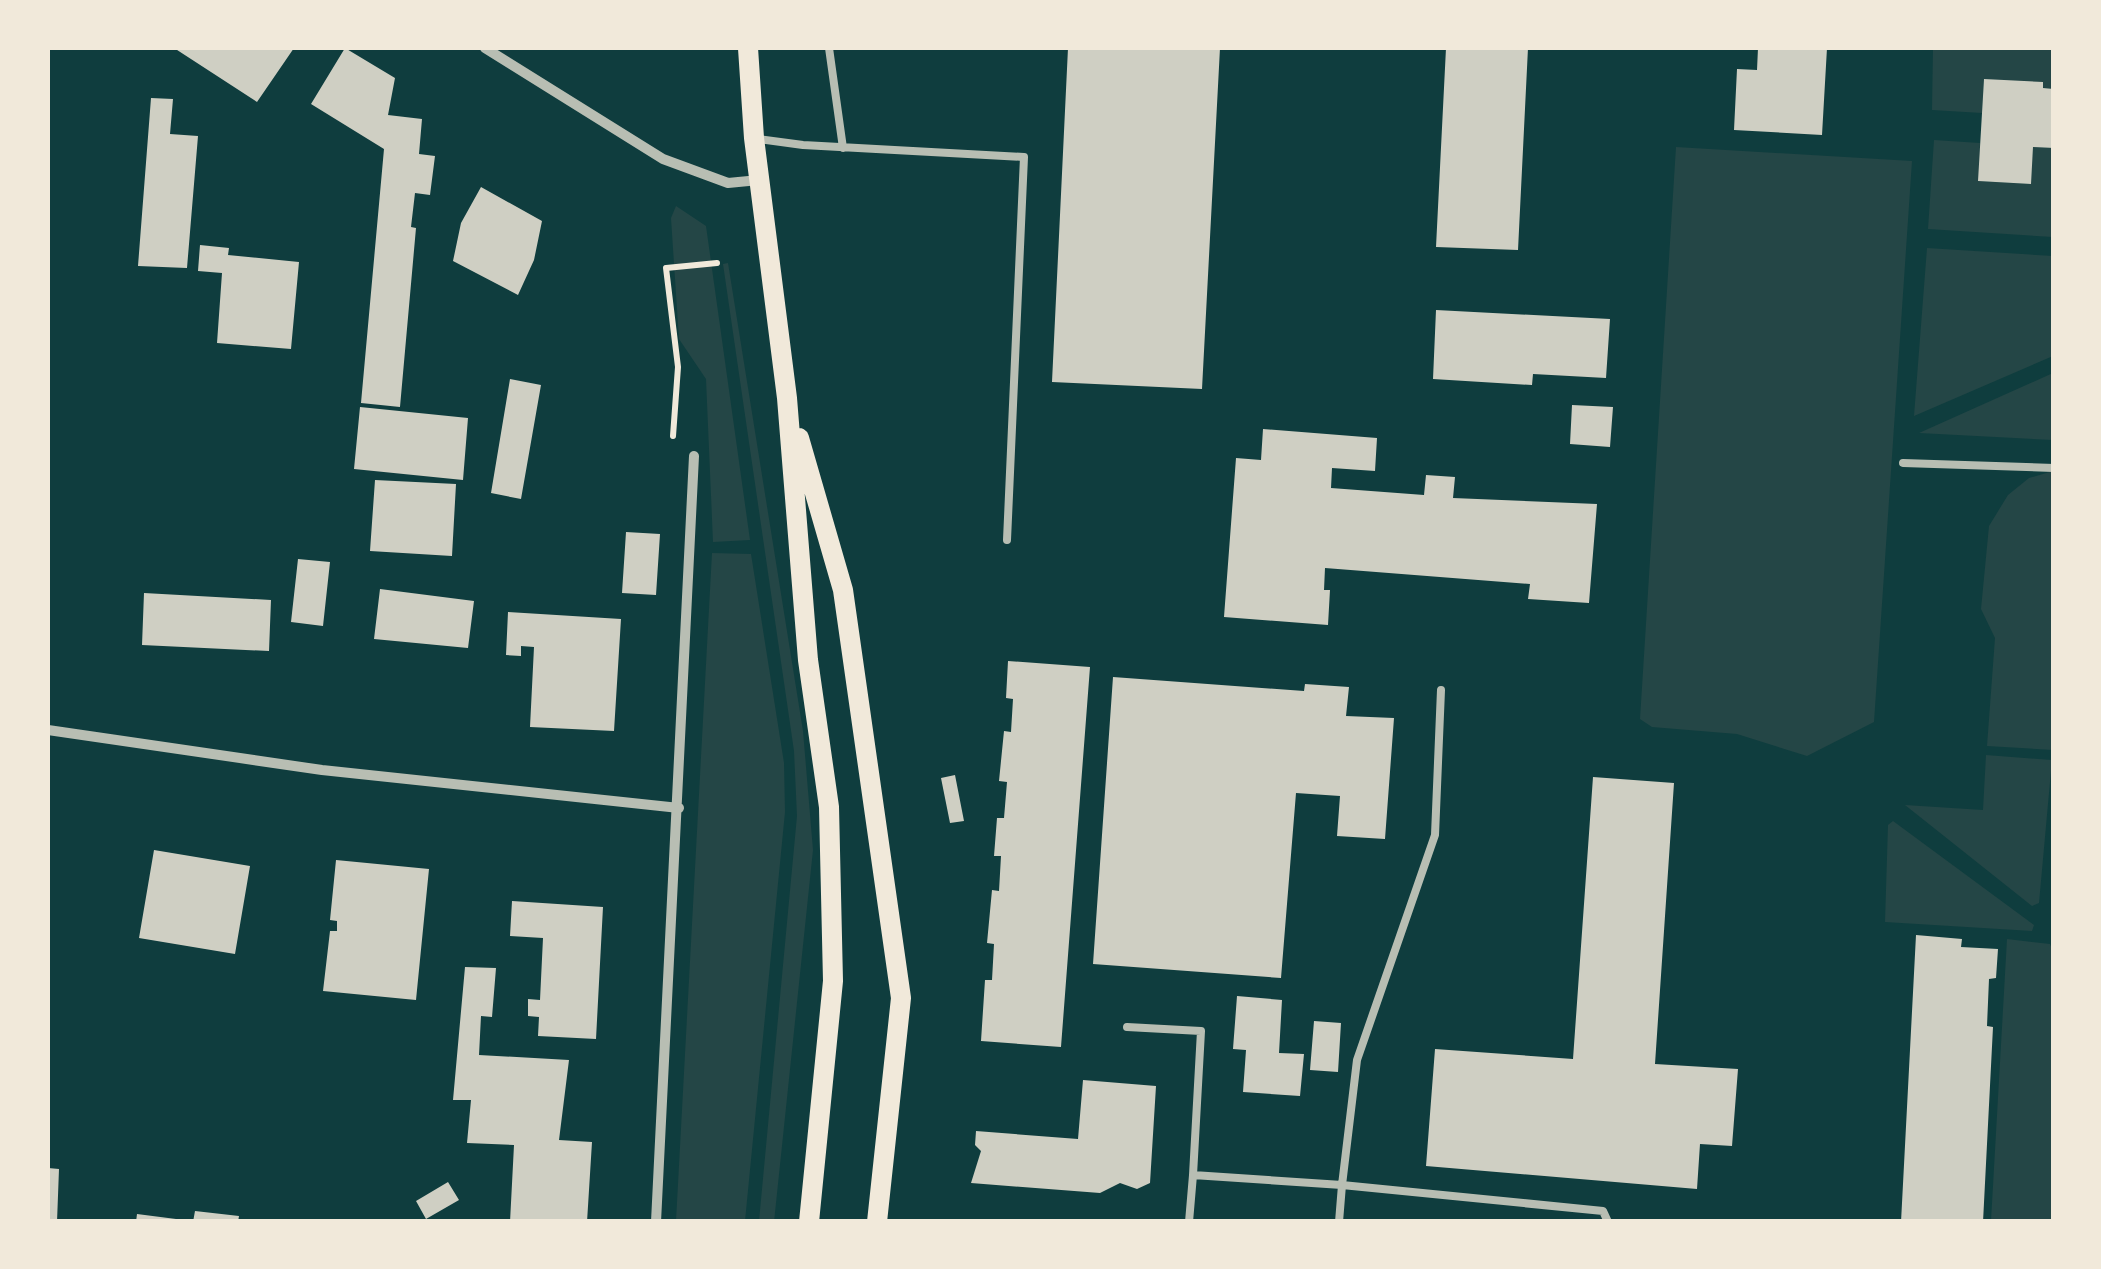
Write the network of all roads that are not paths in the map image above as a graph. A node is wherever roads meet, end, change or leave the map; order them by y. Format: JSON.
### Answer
{"nodes":[{"id":1,"x":485,"y":48,"type":"edge"},
{"id":2,"x":748,"y":48,"type":"edge"},
{"id":3,"x":828,"y":48,"type":"edge"},
{"id":4,"x":754,"y":138,"type":"junction"},
{"id":5,"x":843,"y":148,"type":"junction"},
{"id":6,"x":759,"y":180,"type":"junction"},
{"id":7,"x":787,"y":398,"type":"junction"},
{"id":8,"x":694,"y":456,"type":"road end"},
{"id":9,"x":1903,"y":463,"type":"dead end"},
{"id":10,"x":2054,"y":468,"type":"edge"},
{"id":11,"x":1007,"y":540,"type":"dead end"},
{"id":12,"x":1441,"y":690,"type":"dead end"},
{"id":13,"x":48,"y":730,"type":"edge"},
{"id":14,"x":679,"y":808,"type":"junction"},
{"id":15,"x":1127,"y":1026,"type":"dead end"},
{"id":16,"x":1193,"y":1175,"type":"junction"},
{"id":17,"x":1342,"y":1185,"type":"junction"},
{"id":18,"x":656,"y":1222,"type":"edge"},
{"id":19,"x":808,"y":1222,"type":"edge"},
{"id":20,"x":876,"y":1222,"type":"edge"},
{"id":21,"x":1188,"y":1222,"type":"edge"},
{"id":22,"x":1340,"y":1222,"type":"edge"},
{"id":23,"x":1608,"y":1222,"type":"edge"}],
"edges":[{"from":1,"to":6,"type":"street"},
{"from":2,"to":4,"type":"main road"},
{"from":3,"to":5,"type":"lane"},
{"from":4,"to":5,"type":"lane"},
{"from":4,"to":6,"type":"main road"},
{"from":5,"to":11,"type":"lane"},
{"from":6,"to":7,"type":"main road"},
{"from":7,"to":19,"type":"main road"},
{"from":7,"to":20,"type":"main road"},
{"from":8,"to":14,"type":"street"},
{"from":9,"to":10,"type":"lane"},
{"from":12,"to":17,"type":"lane"},
{"from":13,"to":14,"type":"street"},
{"from":14,"to":18,"type":"street"},
{"from":15,"to":16,"type":"lane"},
{"from":16,"to":17,"type":"lane"},
{"from":16,"to":21,"type":"lane"},
{"from":17,"to":22,"type":"lane"},
{"from":17,"to":23,"type":"lane"}]}
